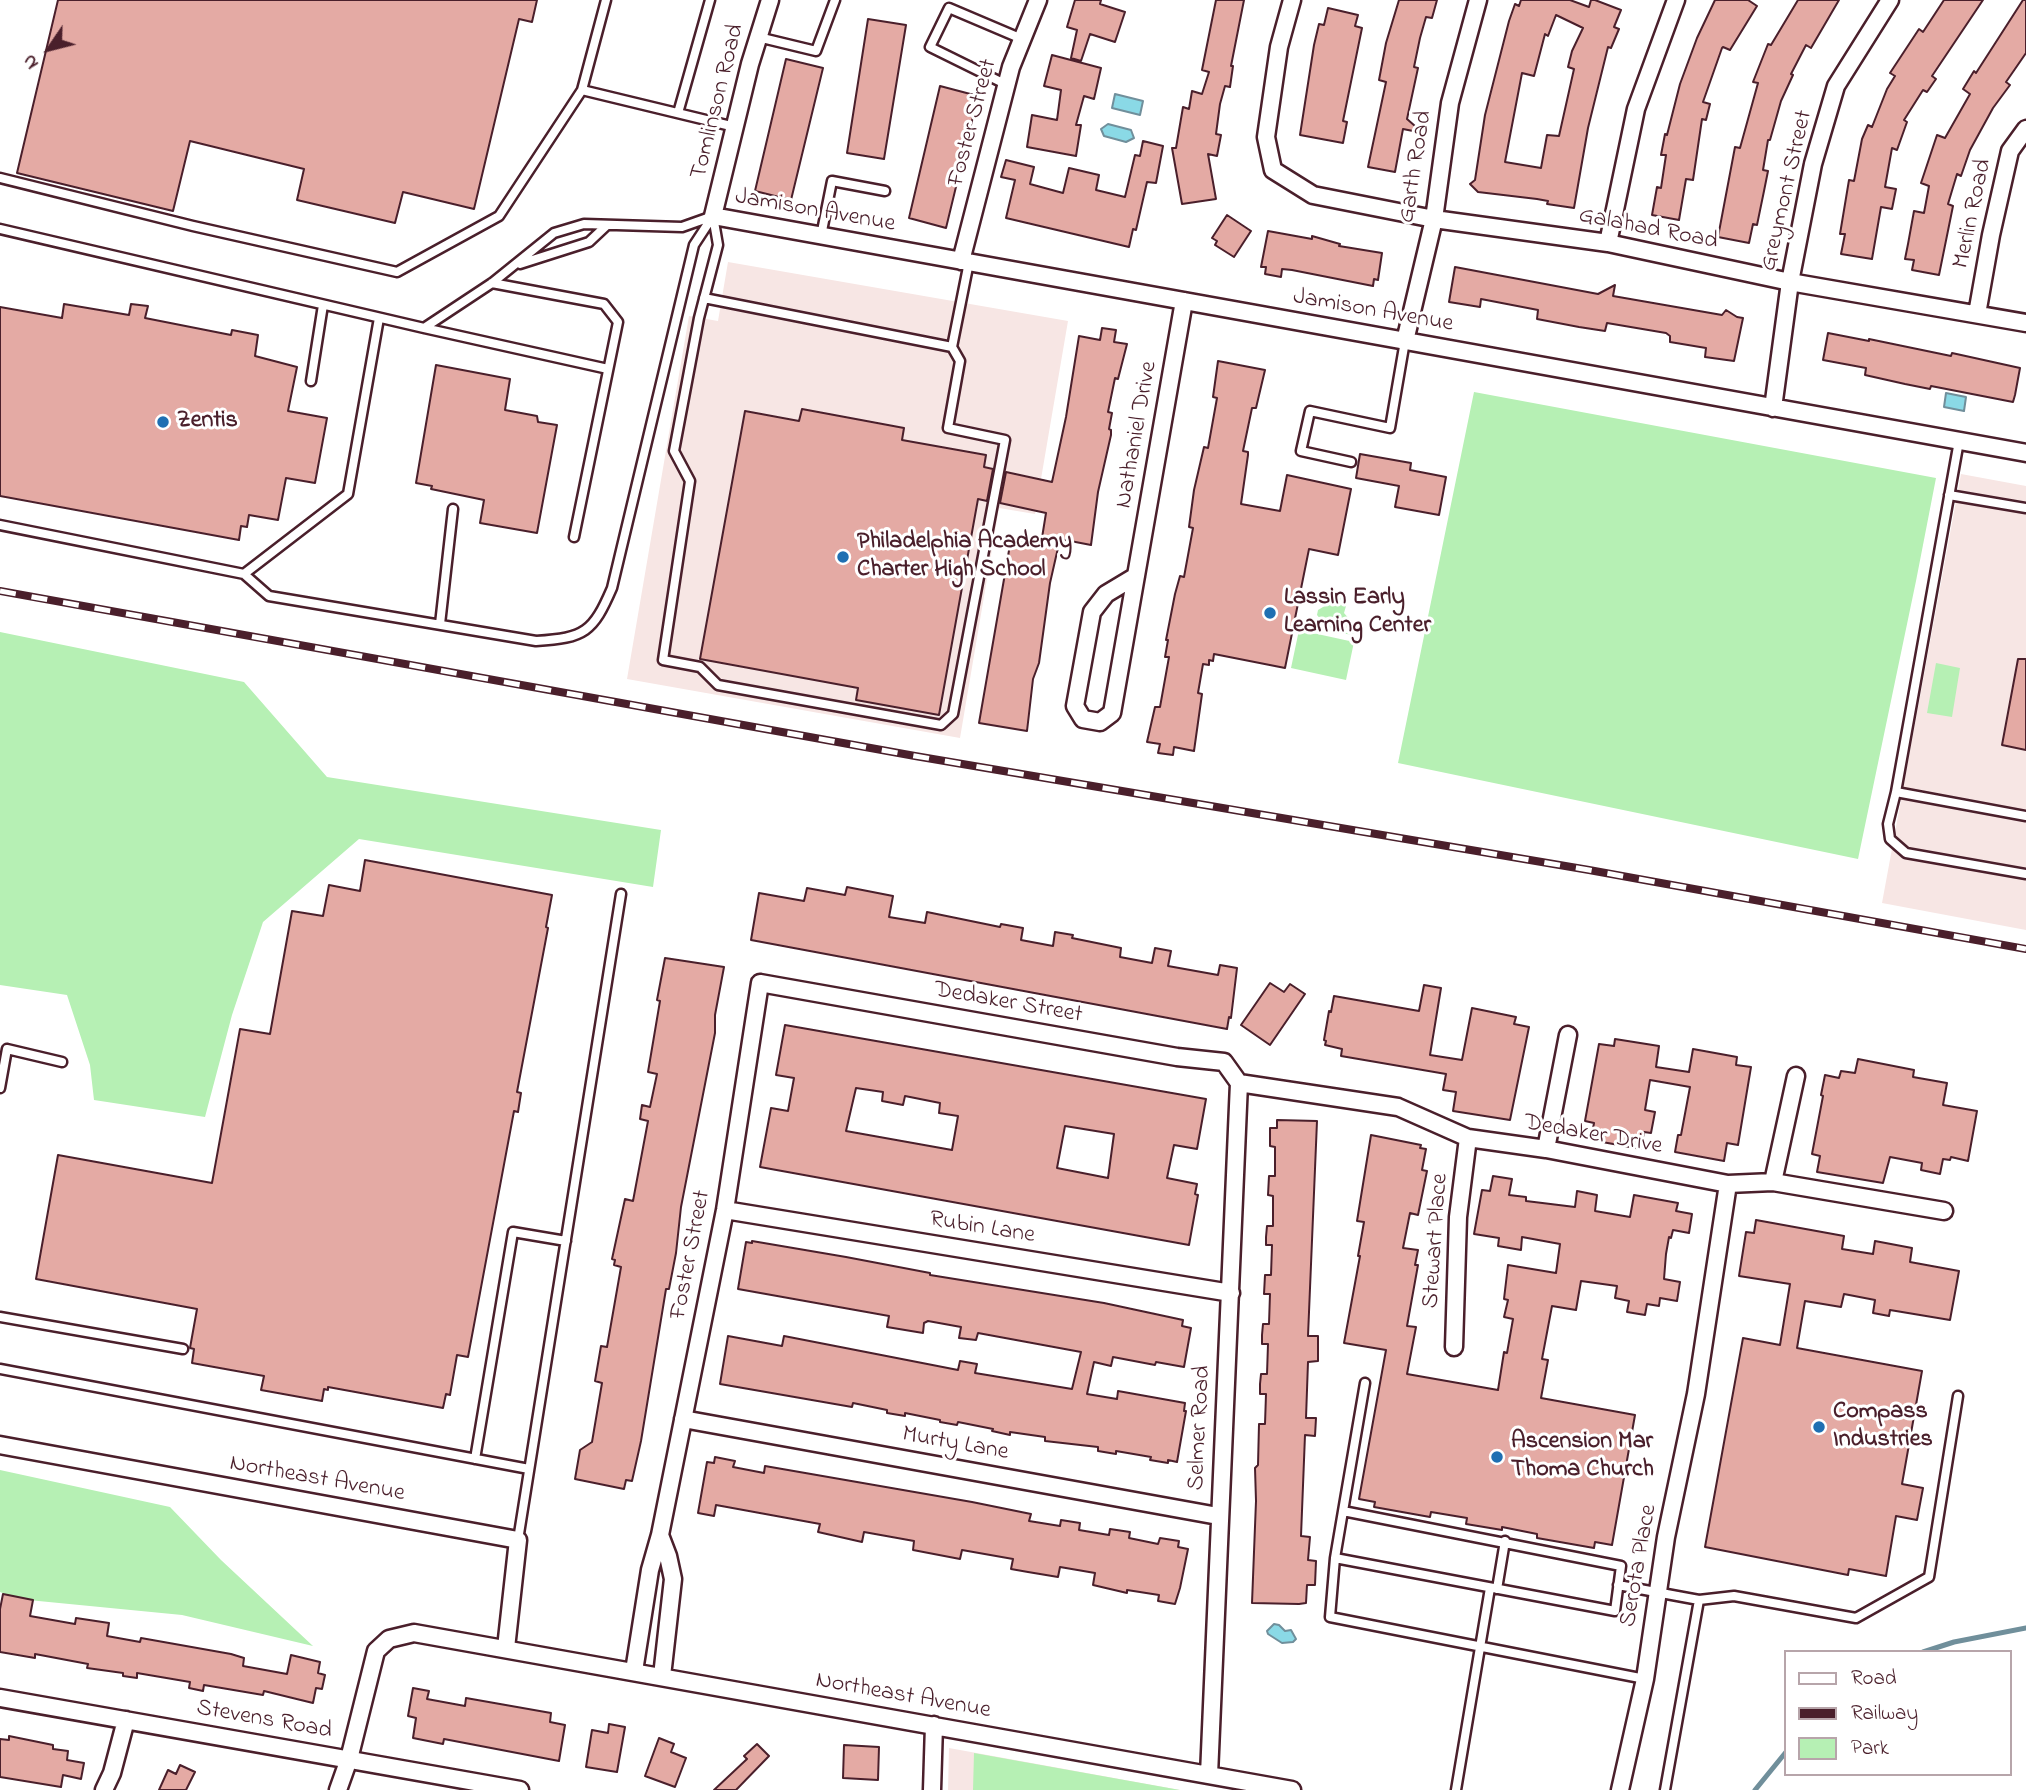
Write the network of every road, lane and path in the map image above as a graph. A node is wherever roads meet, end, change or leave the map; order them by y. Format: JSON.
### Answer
{"nodes":[{"id":1,"x":606,"y":0,"type":"edge"},
{"id":2,"x":709,"y":0,"type":"edge"},
{"id":3,"x":770,"y":0,"type":"edge"},
{"id":4,"x":835,"y":0,"type":"edge"},
{"id":5,"x":1038,"y":0,"type":"edge"},
{"id":6,"x":1292,"y":0,"type":"edge"},
{"id":7,"x":1478,"y":0,"type":"edge"},
{"id":8,"x":1676,"y":0,"type":"edge"},
{"id":9,"x":1890,"y":0,"type":"edge"},
{"id":10,"x":758,"y":37,"type":"junction"},
{"id":11,"x":1022,"y":39,"type":"junction"},
{"id":12,"x":1007,"y":85,"type":"junction"},
{"id":13,"x":582,"y":90,"type":"junction"},
{"id":14,"x":678,"y":113,"type":"junction"},
{"id":15,"x":736,"y":127,"type":"junction"},
{"id":16,"x":2026,"y":129,"type":"edge"},
{"id":17,"x":0,"y":178,"type":"edge"},
{"id":18,"x":885,"y":191,"type":"dead end"},
{"id":19,"x":713,"y":216,"type":"junction"},
{"id":20,"x":1434,"y":219,"type":"junction"},
{"id":21,"x":606,"y":226,"type":"junction"},
{"id":22,"x":0,"y":229,"type":"edge"},
{"id":23,"x":821,"y":236,"type":"junction"},
{"id":24,"x":1608,"y":243,"type":"junction"},
{"id":25,"x":965,"y":262,"type":"junction"},
{"id":26,"x":514,"y":265,"type":"junction"},
{"id":27,"x":1790,"y":282,"type":"junction"},
{"id":28,"x":492,"y":283,"type":"junction"},
{"id":29,"x":704,"y":298,"type":"junction"},
{"id":30,"x":1184,"y":301,"type":"junction"},
{"id":31,"x":323,"y":304,"type":"junction"},
{"id":32,"x":1976,"y":314,"type":"junction"},
{"id":33,"x":379,"y":318,"type":"junction"},
{"id":34,"x":2026,"y":323,"type":"edge"},
{"id":35,"x":424,"y":328,"type":"junction"},
{"id":36,"x":1405,"y":341,"type":"junction"},
{"id":37,"x":951,"y":347,"type":"junction"},
{"id":38,"x":608,"y":369,"type":"junction"},
{"id":39,"x":311,"y":381,"type":"dead end"},
{"id":40,"x":1773,"y":408,"type":"junction"},
{"id":41,"x":1959,"y":441,"type":"junction"},
{"id":42,"x":2026,"y":453,"type":"edge"},
{"id":43,"x":1351,"y":462,"type":"dead end"},
{"id":44,"x":1950,"y":495,"type":"junction"},
{"id":45,"x":453,"y":509,"type":"dead end"},
{"id":46,"x":2026,"y":509,"type":"edge"},
{"id":47,"x":0,"y":524,"type":"edge"},
{"id":48,"x":574,"y":537,"type":"dead end"},
{"id":49,"x":244,"y":574,"type":"junction"},
{"id":50,"x":1136,"y":576,"type":"junction"},
{"id":51,"x":440,"y":624,"type":"junction"},
{"id":52,"x":1896,"y":792,"type":"junction"},
{"id":53,"x":2026,"y":816,"type":"edge"},
{"id":54,"x":2026,"y":874,"type":"edge"},
{"id":55,"x":621,"y":894,"type":"dead end"},
{"id":56,"x":760,"y":983,"type":"joint"},
{"id":57,"x":1568,"y":1035,"type":"dead end"},
{"id":58,"x":62,"y":1062,"type":"dead end"},
{"id":59,"x":1796,"y":1076,"type":"dead end"},
{"id":60,"x":1239,"y":1083,"type":"junction"},
{"id":61,"x":0,"y":1088,"type":"edge"},
{"id":62,"x":1468,"y":1138,"type":"junction"},
{"id":63,"x":1546,"y":1149,"type":"junction"},
{"id":64,"x":1773,"y":1182,"type":"junction"},
{"id":65,"x":1728,"y":1184,"type":"junction"},
{"id":66,"x":725,"y":1210,"type":"junction"},
{"id":67,"x":1944,"y":1211,"type":"dead end"},
{"id":68,"x":566,"y":1241,"type":"junction"},
{"id":69,"x":1231,"y":1293,"type":"junction"},
{"id":70,"x":0,"y":1317,"type":"edge"},
{"id":71,"x":1454,"y":1347,"type":"dead end"},
{"id":72,"x":183,"y":1349,"type":"dead end"},
{"id":73,"x":0,"y":1369,"type":"edge"},
{"id":74,"x":1364,"y":1383,"type":"dead end"},
{"id":75,"x":1958,"y":1396,"type":"dead end"},
{"id":76,"x":683,"y":1419,"type":"junction"},
{"id":77,"x":0,"y":1445,"type":"edge"},
{"id":78,"x":475,"y":1459,"type":"junction"},
{"id":79,"x":529,"y":1469,"type":"junction"},
{"id":80,"x":1343,"y":1511,"type":"junction"},
{"id":81,"x":1218,"y":1516,"type":"junction"},
{"id":82,"x":660,"y":1535,"type":"junction"},
{"id":83,"x":518,"y":1540,"type":"junction"},
{"id":84,"x":1505,"y":1541,"type":"junction"},
{"id":85,"x":1335,"y":1558,"type":"junction"},
{"id":86,"x":1618,"y":1585,"type":"junction"},
{"id":87,"x":1493,"y":1588,"type":"junction"},
{"id":88,"x":1658,"y":1592,"type":"junction"},
{"id":89,"x":1699,"y":1600,"type":"junction"},
{"id":90,"x":1481,"y":1646,"type":"junction"},
{"id":91,"x":506,"y":1648,"type":"junction"},
{"id":92,"x":634,"y":1671,"type":"junction"},
{"id":93,"x":662,"y":1676,"type":"junction"},
{"id":94,"x":1645,"y":1679,"type":"junction"},
{"id":95,"x":0,"y":1698,"type":"edge"},
{"id":96,"x":126,"y":1720,"type":"junction"},
{"id":97,"x":934,"y":1725,"type":"junction"},
{"id":98,"x":349,"y":1759,"type":"junction"},
{"id":99,"x":1209,"y":1775,"type":"junction"},
{"id":100,"x":104,"y":1790,"type":"edge"},
{"id":101,"x":338,"y":1790,"type":"edge"},
{"id":102,"x":520,"y":1790,"type":"edge"},
{"id":103,"x":932,"y":1790,"type":"edge"},
{"id":104,"x":1293,"y":1790,"type":"edge"},
{"id":105,"x":1456,"y":1790,"type":"edge"},
{"id":106,"x":1620,"y":1790,"type":"edge"},
{"id":107,"x":1665,"y":1790,"type":"edge"}],
"edges":[{"from":1,"to":13,"type":"lane"},
{"from":2,"to":14,"type":"lane"},
{"from":3,"to":10,"type":"street","name":"Tomlinson Road"},
{"from":4,"to":10,"type":"lane"},
{"from":5,"to":11,"type":"street","name":"Foster Street"},
{"from":6,"to":20,"type":"street","name":"Galahad Road"},
{"from":7,"to":20,"type":"street","name":"Garth Road"},
{"from":8,"to":24,"type":"street"},
{"from":9,"to":27,"type":"street","name":"Greymont Street"},
{"from":10,"to":15,"type":"street","name":"Tomlinson Road"},
{"from":11,"to":12,"type":"street","name":"Foster Street"},
{"from":11,"to":12,"type":"lane"},
{"from":12,"to":25,"type":"street","name":"Foster Street"},
{"from":13,"to":14,"type":"lane"},
{"from":13,"to":17,"type":"lane"},
{"from":14,"to":15,"type":"lane"},
{"from":15,"to":19,"type":"street","name":"Tomlinson Road"},
{"from":16,"to":32,"type":"street","name":"Merlin Road"},
{"from":18,"to":23,"type":"lane"},
{"from":19,"to":21,"type":"lane"},
{"from":19,"to":23,"type":"street","name":"Jamison Avenue"},
{"from":19,"to":29,"type":"lane"},
{"from":19,"to":51,"type":"lane"},
{"from":20,"to":24,"type":"street","name":"Galahad Road"},
{"from":20,"to":36,"type":"street","name":"Garth Road"},
{"from":21,"to":26,"type":"lane"},
{"from":21,"to":26,"type":"lane"},
{"from":22,"to":31,"type":"lane"},
{"from":23,"to":25,"type":"street","name":"Jamison Avenue"},
{"from":24,"to":27,"type":"street","name":"Galahad Road"},
{"from":25,"to":30,"type":"street","name":"Jamison Avenue"},
{"from":25,"to":37,"type":"lane"},
{"from":26,"to":28,"type":"lane"},
{"from":27,"to":32,"type":"street","name":"Galahad Road"},
{"from":27,"to":40,"type":"street","name":"Greymont Street"},
{"from":28,"to":35,"type":"lane"},
{"from":28,"to":38,"type":"lane"},
{"from":29,"to":37,"type":"lane"},
{"from":29,"to":37,"type":"lane"},
{"from":30,"to":36,"type":"street","name":"Jamison Avenue"},
{"from":30,"to":50,"type":"street","name":"Nathaniel Drive"},
{"from":31,"to":33,"type":"lane"},
{"from":31,"to":39,"type":"lane"},
{"from":32,"to":34,"type":"street","name":"Galahad Road"},
{"from":33,"to":35,"type":"lane"},
{"from":33,"to":49,"type":"lane"},
{"from":35,"to":38,"type":"lane"},
{"from":36,"to":40,"type":"street","name":"Jamison Avenue"},
{"from":36,"to":43,"type":"lane"},
{"from":38,"to":48,"type":"lane"},
{"from":40,"to":41,"type":"street","name":"Jamison Avenue"},
{"from":41,"to":42,"type":"street","name":"Jamison Avenue"},
{"from":41,"to":44,"type":"lane"},
{"from":44,"to":46,"type":"lane"},
{"from":44,"to":52,"type":"lane"},
{"from":45,"to":51,"type":"lane"},
{"from":47,"to":49,"type":"lane"},
{"from":49,"to":51,"type":"lane"},
{"from":50,"to":50,"type":"street","name":"Nathaniel Drive"},
{"from":52,"to":53,"type":"lane"},
{"from":52,"to":54,"type":"lane"},
{"from":55,"to":68,"type":"lane"},
{"from":56,"to":60,"type":"street","name":"Dedaker Street"},
{"from":56,"to":66,"type":"street","name":"Foster Street"},
{"from":57,"to":63,"type":"street"},
{"from":58,"to":61,"type":"lane"},
{"from":59,"to":64,"type":"street"},
{"from":60,"to":62,"type":"street","name":"Dedaker Drive"},
{"from":60,"to":69,"type":"street","name":"Selmer Road"},
{"from":62,"to":63,"type":"street","name":"Dedaker Drive"},
{"from":62,"to":71,"type":"street","name":"Stewart Place"},
{"from":63,"to":65,"type":"street","name":"Dedaker Drive"},
{"from":64,"to":65,"type":"street","name":"Dedaker Drive"},
{"from":64,"to":67,"type":"street","name":"Dedaker Drive"},
{"from":65,"to":88,"type":"street","name":"Serota Place"},
{"from":66,"to":69,"type":"street","name":"Rubin Lane"},
{"from":66,"to":76,"type":"street","name":"Foster Street"},
{"from":68,"to":78,"type":"lane"},
{"from":68,"to":79,"type":"lane"},
{"from":69,"to":81,"type":"street","name":"Selmer Road"},
{"from":70,"to":72,"type":"lane"},
{"from":73,"to":78,"type":"lane"},
{"from":74,"to":80,"type":"lane"},
{"from":75,"to":89,"type":"lane"},
{"from":76,"to":81,"type":"street","name":"Murty Lane"},
{"from":76,"to":82,"type":"street","name":"Foster Street"},
{"from":77,"to":83,"type":"street","name":"Northeast Avenue"},
{"from":78,"to":79,"type":"lane"},
{"from":79,"to":83,"type":"lane"},
{"from":80,"to":84,"type":"lane"},
{"from":80,"to":85,"type":"lane"},
{"from":81,"to":99,"type":"street","name":"Selmer Road"},
{"from":82,"to":92,"type":"street","name":"Foster Street"},
{"from":82,"to":93,"type":"street","name":"Foster Street"},
{"from":83,"to":91,"type":"street"},
{"from":84,"to":86,"type":"lane"},
{"from":84,"to":87,"type":"lane"},
{"from":85,"to":87,"type":"lane"},
{"from":85,"to":90,"type":"lane"},
{"from":86,"to":87,"type":"lane"},
{"from":86,"to":88,"type":"lane"},
{"from":87,"to":90,"type":"lane"},
{"from":88,"to":89,"type":"lane"},
{"from":88,"to":94,"type":"street","name":"Serota Place"},
{"from":89,"to":107,"type":"lane"},
{"from":90,"to":94,"type":"lane"},
{"from":90,"to":105,"type":"lane"},
{"from":91,"to":92,"type":"street","name":"Northeast Avenue"},
{"from":91,"to":98,"type":"street","name":"Northeast Avenue"},
{"from":92,"to":93,"type":"street","name":"Northeast Avenue"},
{"from":93,"to":97,"type":"street","name":"Northeast Avenue"},
{"from":94,"to":106,"type":"street","name":"Serota Place"},
{"from":95,"to":96,"type":"street","name":"Stevens Road"},
{"from":96,"to":98,"type":"street","name":"Stevens Road"},
{"from":96,"to":100,"type":"street"},
{"from":97,"to":99,"type":"street","name":"Northeast Avenue"},
{"from":97,"to":103,"type":"street"},
{"from":98,"to":101,"type":"street"},
{"from":98,"to":102,"type":"street","name":"Stevens Road"},
{"from":99,"to":104,"type":"street","name":"Northeast Avenue"}]}
